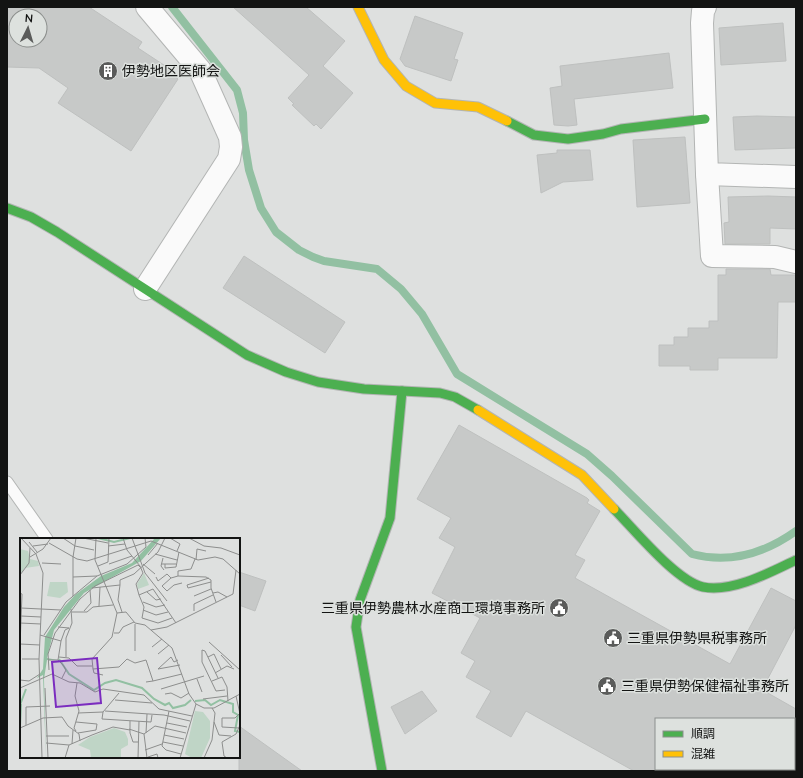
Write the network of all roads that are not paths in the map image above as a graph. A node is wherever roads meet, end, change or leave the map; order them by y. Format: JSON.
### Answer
{"nodes":[{"id":1,"x":147,"y":7,"type":"edge"},
{"id":2,"x":358,"y":7,"type":"edge"},
{"id":3,"x":705,"y":7,"type":"edge"},
{"id":4,"x":705,"y":119,"type":"junction"},
{"id":5,"x":707,"y":174,"type":"junction"},
{"id":6,"x":796,"y":177,"type":"edge"},
{"id":7,"x":7,"y":208,"type":"edge"},
{"id":8,"x":796,"y":262,"type":"edge"},
{"id":9,"x":145,"y":288,"type":"junction"},
{"id":10,"x":402,"y":391,"type":"junction"},
{"id":11,"x":7,"y":482,"type":"edge"},
{"id":12,"x":47,"y":538,"type":"edge"},
{"id":13,"x":796,"y":560,"type":"edge"},
{"id":14,"x":382,"y":771,"type":"edge"}],
"edges":[{"from":1,"to":9,"type":"street"},
{"from":2,"to":4,"type":"street"},
{"from":3,"to":4,"type":"street"},
{"from":4,"to":5,"type":"street"},
{"from":5,"to":6,"type":"street"},
{"from":5,"to":8,"type":"street"},
{"from":7,"to":9,"type":"street"},
{"from":9,"to":10,"type":"street"},
{"from":10,"to":13,"type":"street"},
{"from":10,"to":14,"type":"street"},
{"from":11,"to":12,"type":"lane"}]}
